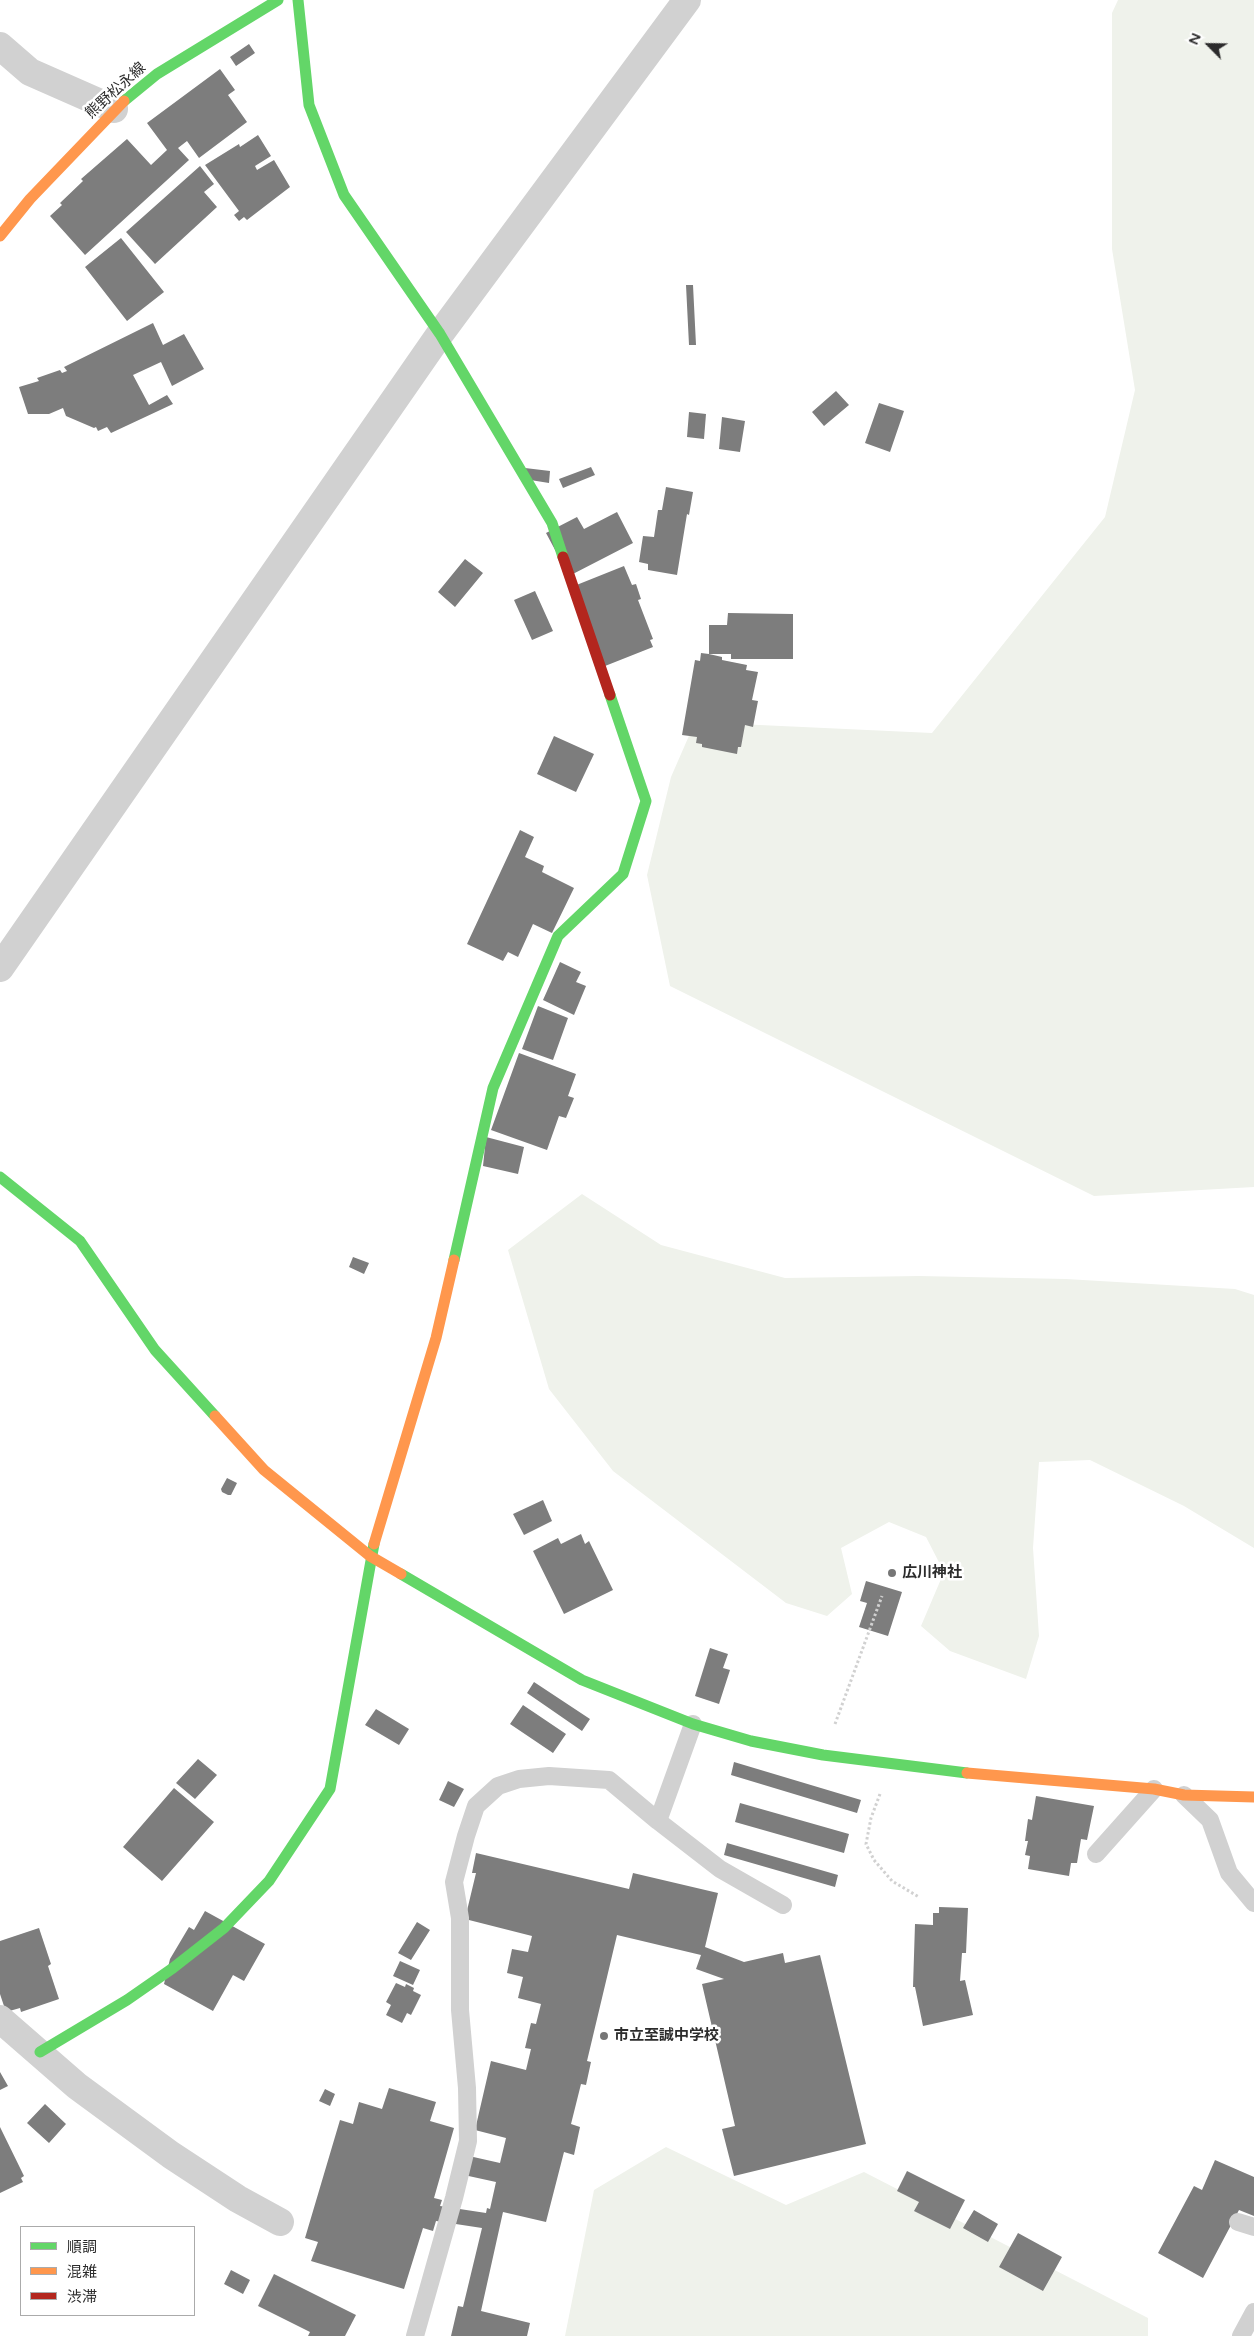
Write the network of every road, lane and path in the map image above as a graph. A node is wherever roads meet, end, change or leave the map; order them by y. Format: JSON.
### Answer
{"nodes":[{"id":1,"x":278,"y":0,"type":"edge"},
{"id":2,"x":298,"y":0,"type":"edge"},
{"id":3,"x":687,"y":0,"type":"edge"},
{"id":4,"x":0,"y":46,"type":"edge"},
{"id":5,"x":114,"y":109,"type":"junction"},
{"id":6,"x":0,"y":236,"type":"edge"},
{"id":7,"x":440,"y":334,"type":"junction"},
{"id":8,"x":0,"y":968,"type":"edge"},
{"id":9,"x":0,"y":1177,"type":"edge"},
{"id":10,"x":370,"y":1556,"type":"junction"},
{"id":11,"x":882,"y":1596,"type":"dead end"},
{"id":12,"x":693,"y":1724,"type":"junction"},
{"id":13,"x":823,"y":1755,"type":"junction"},
{"id":14,"x":890,"y":1765,"type":"junction"},
{"id":15,"x":1154,"y":1789,"type":"junction"},
{"id":16,"x":1184,"y":1796,"type":"junction"},
{"id":17,"x":1254,"y":1796,"type":"edge"},
{"id":18,"x":658,"y":1821,"type":"junction"},
{"id":19,"x":1096,"y":1854,"type":"dead end"},
{"id":20,"x":919,"y":1897,"type":"dead end"},
{"id":21,"x":1254,"y":1903,"type":"edge"},
{"id":22,"x":784,"y":1905,"type":"dead end"},
{"id":23,"x":0,"y":2019,"type":"edge"},
{"id":24,"x":40,"y":2052,"type":"junction"},
{"id":25,"x":280,"y":2222,"type":"dead end"},
{"id":26,"x":1254,"y":2312,"type":"edge"},
{"id":27,"x":415,"y":2336,"type":"edge"},
{"id":28,"x":1241,"y":2336,"type":"edge"}],
"edges":[{"from":1,"to":5,"type":"street","name":"熊野松永線"},
{"from":2,"to":7,"type":"street"},
{"from":3,"to":7,"type":"street"},
{"from":4,"to":5,"type":"street"},
{"from":5,"to":6,"type":"street","name":"熊野松永線"},
{"from":7,"to":8,"type":"street"},
{"from":7,"to":10,"type":"street"},
{"from":9,"to":10,"type":"street"},
{"from":10,"to":12,"type":"street"},
{"from":10,"to":24,"type":"street"},
{"from":11,"to":13,"type":"path"},
{"from":12,"to":13,"type":"street"},
{"from":12,"to":18,"type":"lane"},
{"from":13,"to":14,"type":"street"},
{"from":14,"to":15,"type":"street"},
{"from":14,"to":20,"type":"path"},
{"from":15,"to":16,"type":"street"},
{"from":15,"to":19,"type":"lane"},
{"from":16,"to":17,"type":"street"},
{"from":16,"to":21,"type":"lane"},
{"from":18,"to":22,"type":"lane"},
{"from":18,"to":27,"type":"lane"},
{"from":23,"to":24,"type":"street"},
{"from":24,"to":25,"type":"street"},
{"from":26,"to":28,"type":"lane"}]}
